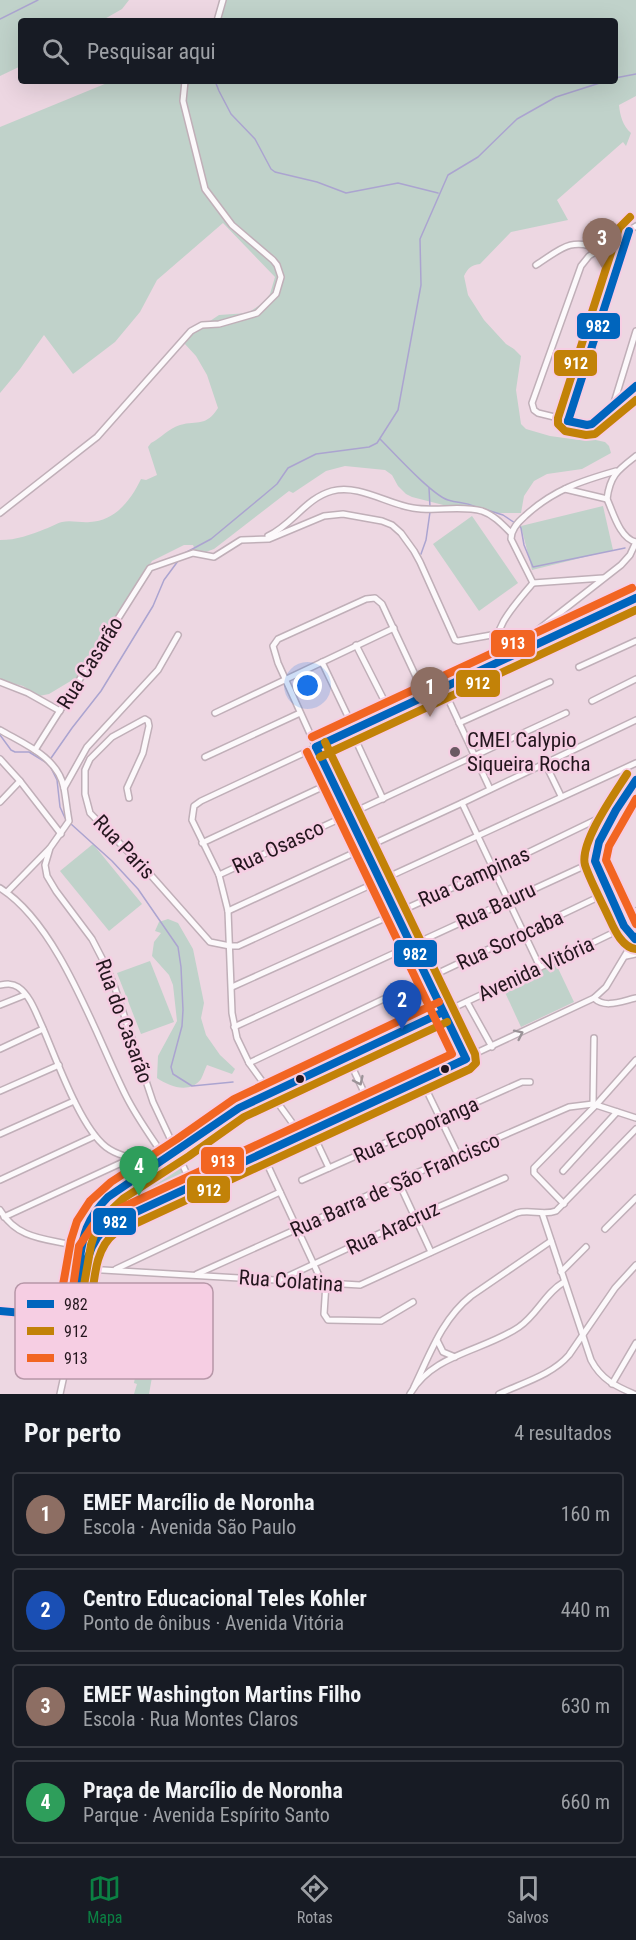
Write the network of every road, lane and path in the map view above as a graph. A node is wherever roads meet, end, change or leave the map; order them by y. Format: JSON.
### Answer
{"nodes":[{"id":1,"x":223,"y":0,"type":"edge"},
{"id":2,"x":218,"y":18,"type":"edge"},
{"id":3,"x":185,"y":84,"type":"edge"},
{"id":4,"x":636,"y":226,"type":"edge"},
{"id":5,"x":628,"y":231,"type":"junction"},
{"id":6,"x":600,"y":249,"type":"junction"},
{"id":7,"x":536,"y":265,"type":"dead end"},
{"id":8,"x":636,"y":332,"type":"edge"},
{"id":9,"x":636,"y":386,"type":"edge"},
{"id":10,"x":612,"y":407,"type":"junction"},
{"id":11,"x":568,"y":421,"type":"junction"},
{"id":12,"x":636,"y":456,"type":"edge"},
{"id":13,"x":616,"y":471,"type":"junction"},
{"id":14,"x":564,"y":489,"type":"junction"},
{"id":15,"x":607,"y":499,"type":"junction"},
{"id":16,"x":0,"y":513,"type":"edge"},
{"id":17,"x":512,"y":533,"type":"junction"},
{"id":18,"x":261,"y":539,"type":"junction"},
{"id":19,"x":636,"y":542,"type":"edge"},
{"id":20,"x":604,"y":577,"type":"junction"},
{"id":21,"x":533,"y":583,"type":"junction"},
{"id":22,"x":636,"y":598,"type":"edge"},
{"id":23,"x":393,"y":628,"type":"junction"},
{"id":24,"x":497,"y":634,"type":"junction"},
{"id":25,"x":178,"y":635,"type":"dead end"},
{"id":26,"x":636,"y":641,"type":"edge"},
{"id":27,"x":356,"y":645,"type":"junction"},
{"id":28,"x":526,"y":649,"type":"junction"},
{"id":29,"x":322,"y":662,"type":"junction"},
{"id":30,"x":491,"y":665,"type":"junction"},
{"id":31,"x":579,"y":667,"type":"dead end"},
{"id":32,"x":636,"y":679,"type":"edge"},
{"id":33,"x":285,"y":680,"type":"junction"},
{"id":34,"x":0,"y":682,"type":"edge"},
{"id":35,"x":550,"y":682,"type":"dead end"},
{"id":36,"x":443,"y":688,"type":"junction"},
{"id":37,"x":425,"y":696,"type":"junction"},
{"id":38,"x":592,"y":701,"type":"dead end"},
{"id":39,"x":60,"y":711,"type":"junction"},
{"id":40,"x":390,"y":712,"type":"junction"},
{"id":41,"x":215,"y":713,"type":"dead end"},
{"id":42,"x":300,"y":713,"type":"junction"},
{"id":43,"x":566,"y":713,"type":"dead end"},
{"id":44,"x":636,"y":720,"type":"edge"},
{"id":45,"x":459,"y":723,"type":"junction"},
{"id":46,"x":0,"y":730,"type":"edge"},
{"id":47,"x":352,"y":730,"type":"junction"},
{"id":48,"x":315,"y":747,"type":"junction"},
{"id":49,"x":35,"y":750,"type":"junction"},
{"id":50,"x":473,"y":756,"type":"junction"},
{"id":51,"x":205,"y":757,"type":"dead end"},
{"id":52,"x":0,"y":759,"type":"edge"},
{"id":53,"x":545,"y":763,"type":"junction"},
{"id":54,"x":636,"y":763,"type":"edge"},
{"id":55,"x":636,"y":780,"type":"edge"},
{"id":56,"x":20,"y":781,"type":"junction"},
{"id":57,"x":333,"y":782,"type":"junction"},
{"id":58,"x":64,"y":789,"type":"junction"},
{"id":59,"x":490,"y":789,"type":"junction"},
{"id":60,"x":561,"y":796,"type":"junction"},
{"id":61,"x":129,"y":798,"type":"dead end"},
{"id":62,"x":383,"y":799,"type":"junction"},
{"id":63,"x":0,"y":802,"type":"edge"},
{"id":64,"x":462,"y":803,"type":"junction"},
{"id":65,"x":616,"y":810,"type":"junction"},
{"id":66,"x":348,"y":814,"type":"junction"},
{"id":67,"x":61,"y":834,"type":"junction"},
{"id":68,"x":478,"y":836,"type":"junction"},
{"id":69,"x":202,"y":843,"type":"junction"},
{"id":70,"x":50,"y":848,"type":"junction"},
{"id":71,"x":365,"y":848,"type":"junction"},
{"id":72,"x":595,"y":861,"type":"junction"},
{"id":73,"x":494,"y":869,"type":"junction"},
{"id":74,"x":219,"y":875,"type":"junction"},
{"id":75,"x":380,"y":881,"type":"junction"},
{"id":76,"x":0,"y":888,"type":"edge"},
{"id":77,"x":7,"y":892,"type":"junction"},
{"id":78,"x":609,"y":892,"type":"junction"},
{"id":79,"x":509,"y":900,"type":"junction"},
{"id":80,"x":228,"y":911,"type":"junction"},
{"id":81,"x":636,"y":911,"type":"edge"},
{"id":82,"x":395,"y":913,"type":"junction"},
{"id":83,"x":624,"y":926,"type":"junction"},
{"id":84,"x":524,"y":933,"type":"junction"},
{"id":85,"x":635,"y":938,"type":"edge"},
{"id":86,"x":411,"y":945,"type":"junction"},
{"id":87,"x":230,"y":946,"type":"junction"},
{"id":88,"x":636,"y":954,"type":"edge"},
{"id":89,"x":626,"y":956,"type":"junction"},
{"id":90,"x":540,"y":967,"type":"junction"},
{"id":91,"x":427,"y":979,"type":"junction"},
{"id":92,"x":0,"y":985,"type":"edge"},
{"id":93,"x":232,"y":987,"type":"junction"},
{"id":94,"x":25,"y":995,"type":"junction"},
{"id":95,"x":594,"y":998,"type":"junction"},
{"id":96,"x":636,"y":998,"type":"edge"},
{"id":97,"x":467,"y":1002,"type":"junction"},
{"id":98,"x":0,"y":1005,"type":"edge"},
{"id":99,"x":443,"y":1012,"type":"junction"},
{"id":100,"x":234,"y":1027,"type":"junction"},
{"id":101,"x":43,"y":1029,"type":"junction"},
{"id":102,"x":594,"y":1038,"type":"dead end"},
{"id":103,"x":492,"y":1047,"type":"junction"},
{"id":104,"x":0,"y":1048,"type":"edge"},
{"id":105,"x":348,"y":1058,"type":"junction"},
{"id":106,"x":466,"y":1059,"type":"junction"},
{"id":107,"x":636,"y":1060,"type":"edge"},
{"id":108,"x":249,"y":1063,"type":"junction"},
{"id":109,"x":59,"y":1065,"type":"junction"},
{"id":110,"x":421,"y":1079,"type":"junction"},
{"id":111,"x":530,"y":1082,"type":"dead end"},
{"id":112,"x":0,"y":1091,"type":"edge"},
{"id":113,"x":271,"y":1093,"type":"junction"},
{"id":114,"x":74,"y":1101,"type":"junction"},
{"id":115,"x":369,"y":1103,"type":"junction"},
{"id":116,"x":595,"y":1105,"type":"junction"},
{"id":117,"x":617,"y":1112,"type":"junction"},
{"id":118,"x":636,"y":1118,"type":"edge"},
{"id":119,"x":440,"y":1119,"type":"junction"},
{"id":120,"x":636,"y":1129,"type":"edge"},
{"id":121,"x":311,"y":1130,"type":"junction"},
{"id":122,"x":0,"y":1134,"type":"edge"},
{"id":123,"x":301,"y":1135,"type":"junction"},
{"id":124,"x":95,"y":1136,"type":"junction"},
{"id":125,"x":176,"y":1152,"type":"junction"},
{"id":126,"x":262,"y":1153,"type":"junction"},
{"id":127,"x":458,"y":1155,"type":"junction"},
{"id":128,"x":132,"y":1158,"type":"junction"},
{"id":129,"x":165,"y":1158,"type":"junction"},
{"id":130,"x":159,"y":1162,"type":"junction"},
{"id":131,"x":329,"y":1168,"type":"junction"},
{"id":132,"x":563,"y":1171,"type":"dead end"},
{"id":133,"x":505,"y":1178,"type":"dead end"},
{"id":134,"x":0,"y":1180,"type":"edge"},
{"id":135,"x":302,"y":1180,"type":"dead end"},
{"id":136,"x":398,"y":1181,"type":"junction"},
{"id":137,"x":192,"y":1185,"type":"junction"},
{"id":138,"x":280,"y":1192,"type":"junction"},
{"id":139,"x":636,"y":1198,"type":"edge"},
{"id":140,"x":564,"y":1204,"type":"junction"},
{"id":141,"x":0,"y":1210,"type":"edge"},
{"id":142,"x":542,"y":1213,"type":"junction"},
{"id":143,"x":4,"y":1217,"type":"junction"},
{"id":144,"x":415,"y":1217,"type":"junction"},
{"id":145,"x":297,"y":1229,"type":"junction"},
{"id":146,"x":605,"y":1229,"type":"dead end"},
{"id":147,"x":551,"y":1242,"type":"junction"},
{"id":148,"x":81,"y":1244,"type":"junction"},
{"id":149,"x":586,"y":1247,"type":"dead end"},
{"id":150,"x":89,"y":1250,"type":"junction"},
{"id":151,"x":431,"y":1252,"type":"junction"},
{"id":152,"x":314,"y":1264,"type":"junction"},
{"id":153,"x":636,"y":1264,"type":"edge"},
{"id":154,"x":86,"y":1269,"type":"junction"},
{"id":155,"x":114,"y":1270,"type":"junction"},
{"id":156,"x":561,"y":1272,"type":"junction"},
{"id":157,"x":196,"y":1274,"type":"junction"},
{"id":158,"x":280,"y":1280,"type":"junction"},
{"id":159,"x":324,"y":1282,"type":"junction"},
{"id":160,"x":564,"y":1282,"type":"junction"},
{"id":161,"x":73,"y":1283,"type":"edge"},
{"id":162,"x":84,"y":1283,"type":"edge"},
{"id":163,"x":413,"y":1302,"type":"dead end"},
{"id":164,"x":583,"y":1336,"type":"junction"},
{"id":165,"x":437,"y":1338,"type":"junction"},
{"id":166,"x":636,"y":1344,"type":"edge"},
{"id":167,"x":455,"y":1357,"type":"junction"},
{"id":168,"x":63,"y":1379,"type":"edge"},
{"id":169,"x":612,"y":1384,"type":"junction"},
{"id":170,"x":414,"y":1387,"type":"junction"},
{"id":171,"x":60,"y":1394,"type":"edge"},
{"id":172,"x":410,"y":1394,"type":"edge"},
{"id":173,"x":499,"y":1394,"type":"edge"},
{"id":174,"x":634,"y":1394,"type":"edge"}],
"edges":[{"from":1,"to":2,"type":"street"},
{"from":3,"to":16,"type":"street"},
{"from":4,"to":5,"type":"street"},
{"from":5,"to":6,"type":"street"},
{"from":5,"to":11,"type":"street"},
{"from":6,"to":7,"type":"street"},
{"from":6,"to":11,"type":"street"},
{"from":8,"to":10,"type":"street"},
{"from":9,"to":10,"type":"street"},
{"from":10,"to":11,"type":"street"},
{"from":12,"to":13,"type":"street"},
{"from":13,"to":14,"type":"street"},
{"from":13,"to":15,"type":"street"},
{"from":14,"to":15,"type":"street"},
{"from":14,"to":17,"type":"street"},
{"from":15,"to":19,"type":"street"},
{"from":17,"to":18,"type":"street"},
{"from":17,"to":21,"type":"street"},
{"from":18,"to":24,"type":"street"},
{"from":18,"to":39,"type":"street","name":"Rua Casarão"},
{"from":19,"to":20,"type":"street"},
{"from":20,"to":21,"type":"street"},
{"from":20,"to":28,"type":"street"},
{"from":21,"to":24,"type":"street"},
{"from":22,"to":28,"type":"street"},
{"from":23,"to":27,"type":"street"},
{"from":23,"to":33,"type":"street"},
{"from":23,"to":37,"type":"street"},
{"from":24,"to":30,"type":"street"},
{"from":25,"to":58,"type":"street"},
{"from":26,"to":31,"type":"street"},
{"from":27,"to":29,"type":"street"},
{"from":27,"to":40,"type":"street"},
{"from":28,"to":30,"type":"street"},
{"from":29,"to":33,"type":"street"},
{"from":29,"to":47,"type":"street"},
{"from":30,"to":36,"type":"street"},
{"from":32,"to":38,"type":"street"},
{"from":33,"to":41,"type":"street"},
{"from":33,"to":42,"type":"street"},
{"from":34,"to":39,"type":"street"},
{"from":35,"to":45,"type":"street"},
{"from":36,"to":37,"type":"street"},
{"from":36,"to":45,"type":"street"},
{"from":37,"to":40,"type":"street"},
{"from":39,"to":49,"type":"street","name":"Rua Casarão"},
{"from":40,"to":47,"type":"street"},
{"from":42,"to":48,"type":"street"},
{"from":42,"to":51,"type":"street"},
{"from":43,"to":50,"type":"street","name":"Rua Osasco"},
{"from":44,"to":53,"type":"street"},
{"from":45,"to":50,"type":"street"},
{"from":46,"to":49,"type":"street"},
{"from":47,"to":48,"type":"street"},
{"from":47,"to":62,"type":"street"},
{"from":48,"to":57,"type":"street"},
{"from":48,"to":69,"type":"street"},
{"from":49,"to":58,"type":"street"},
{"from":50,"to":59,"type":"street"},
{"from":50,"to":62,"type":"street","name":"Rua Osasco"},
{"from":52,"to":56,"type":"street"},
{"from":53,"to":59,"type":"street"},
{"from":53,"to":60,"type":"street"},
{"from":54,"to":60,"type":"street"},
{"from":55,"to":65,"type":"street"},
{"from":56,"to":63,"type":"street"},
{"from":56,"to":67,"type":"street"},
{"from":57,"to":66,"type":"street"},
{"from":57,"to":69,"type":"street"},
{"from":58,"to":67,"type":"street"},
{"from":59,"to":64,"type":"street"},
{"from":60,"to":68,"type":"street"},
{"from":61,"to":87,"type":"street","name":"Rua Paris"},
{"from":62,"to":66,"type":"street","name":"Rua Osasco"},
{"from":64,"to":68,"type":"street"},
{"from":64,"to":71,"type":"street"},
{"from":65,"to":72,"type":"street"},
{"from":65,"to":73,"type":"street","name":"Rua Campinas"},
{"from":66,"to":71,"type":"street"},
{"from":66,"to":74,"type":"street","name":"Rua Osasco"},
{"from":67,"to":70,"type":"street"},
{"from":68,"to":73,"type":"street"},
{"from":68,"to":75,"type":"street"},
{"from":69,"to":74,"type":"street"},
{"from":70,"to":77,"type":"street"},
{"from":70,"to":125,"type":"street","name":"Rua do Casarão"},
{"from":71,"to":75,"type":"street"},
{"from":71,"to":80,"type":"street"},
{"from":72,"to":78,"type":"street"},
{"from":72,"to":79,"type":"street","name":"Rua Bauru"},
{"from":73,"to":79,"type":"street"},
{"from":73,"to":82,"type":"street","name":"Rua Campinas"},
{"from":74,"to":80,"type":"street"},
{"from":75,"to":82,"type":"street"},
{"from":75,"to":87,"type":"street"},
{"from":76,"to":77,"type":"street"},
{"from":77,"to":129,"type":"street"},
{"from":78,"to":83,"type":"street"},
{"from":78,"to":84,"type":"street","name":"Rua Sorocaba"},
{"from":79,"to":84,"type":"street"},
{"from":79,"to":86,"type":"street","name":"Rua Bauru"},
{"from":80,"to":87,"type":"street"},
{"from":81,"to":83,"type":"street","name":"Avenida Vitória"},
{"from":82,"to":86,"type":"street"},
{"from":82,"to":93,"type":"street","name":"Rua Campinas"},
{"from":83,"to":85,"type":"street"},
{"from":83,"to":90,"type":"street","name":"Avenida Vitória"},
{"from":84,"to":90,"type":"street"},
{"from":84,"to":91,"type":"street","name":"Rua Sorocaba"},
{"from":85,"to":89,"type":"street"},
{"from":86,"to":91,"type":"street"},
{"from":86,"to":100,"type":"street","name":"Rua Bauru"},
{"from":87,"to":93,"type":"street"},
{"from":88,"to":89,"type":"street"},
{"from":89,"to":95,"type":"street"},
{"from":90,"to":97,"type":"street","name":"Avenida Vitória"},
{"from":91,"to":99,"type":"street"},
{"from":91,"to":108,"type":"street","name":"Rua Sorocaba"},
{"from":92,"to":94,"type":"street"},
{"from":93,"to":100,"type":"street"},
{"from":94,"to":98,"type":"street"},
{"from":94,"to":101,"type":"street"},
{"from":95,"to":96,"type":"street"},
{"from":103,"to":95,"type":"street","one_way":true},
{"from":97,"to":99,"type":"street","name":"Avenida Vitória"},
{"from":97,"to":103,"type":"street"},
{"from":99,"to":105,"type":"street","name":"Avenida Vitória"},
{"from":99,"to":106,"type":"street"},
{"from":100,"to":108,"type":"street"},
{"from":101,"to":104,"type":"street"},
{"from":101,"to":109,"type":"street"},
{"from":102,"to":116,"type":"street"},
{"from":103,"to":106,"type":"street"},
{"from":105,"to":113,"type":"street","name":"Avenida Vitória"},
{"from":105,"to":115,"type":"street","one_way":true},
{"from":106,"to":110,"type":"street"},
{"from":107,"to":116,"type":"street"},
{"from":108,"to":113,"type":"street"},
{"from":109,"to":112,"type":"street"},
{"from":109,"to":114,"type":"street"},
{"from":110,"to":115,"type":"street"},
{"from":110,"to":119,"type":"street"},
{"from":111,"to":119,"type":"street","name":"Rua Ecoporanga"},
{"from":113,"to":123,"type":"street"},
{"from":113,"to":125,"type":"street","name":"Avenida Vitória"},
{"from":114,"to":122,"type":"street"},
{"from":114,"to":124,"type":"street"},
{"from":115,"to":121,"type":"street"},
{"from":116,"to":117,"type":"street"},
{"from":116,"to":127,"type":"street","name":"Rua Barra de São Francisco"},
{"from":116,"to":140,"type":"street"},
{"from":117,"to":118,"type":"street"},
{"from":117,"to":132,"type":"street"},
{"from":119,"to":127,"type":"street"},
{"from":119,"to":131,"type":"street","name":"Rua Ecoporanga"},
{"from":120,"to":140,"type":"street"},
{"from":121,"to":123,"type":"street"},
{"from":121,"to":131,"type":"street"},
{"from":123,"to":126,"type":"street"},
{"from":124,"to":128,"type":"street"},
{"from":124,"to":134,"type":"street"},
{"from":125,"to":129,"type":"street","name":"Avenida Vitória"},
{"from":125,"to":137,"type":"street"},
{"from":126,"to":137,"type":"street"},
{"from":126,"to":138,"type":"street"},
{"from":127,"to":136,"type":"street","name":"Rua Barra de São Francisco"},
{"from":128,"to":130,"type":"street"},
{"from":128,"to":143,"type":"street"},
{"from":129,"to":130,"type":"street","name":"Avenida Vitória"},
{"from":130,"to":148,"type":"street","name":"Avenida Vitória"},
{"from":131,"to":135,"type":"street","name":"Rua Ecoporanga"},
{"from":133,"to":144,"type":"street","name":"Rua Aracruz"},
{"from":136,"to":144,"type":"street"},
{"from":136,"to":145,"type":"street","name":"Rua Barra de São Francisco"},
{"from":137,"to":150,"type":"street"},
{"from":138,"to":145,"type":"street"},
{"from":138,"to":155,"type":"street"},
{"from":139,"to":146,"type":"street"},
{"from":140,"to":142,"type":"street"},
{"from":141,"to":143,"type":"street"},
{"from":142,"to":147,"type":"street"},
{"from":142,"to":151,"type":"street","name":"Rua Colatina"},
{"from":143,"to":148,"type":"street"},
{"from":144,"to":151,"type":"street"},
{"from":144,"to":152,"type":"street","name":"Rua Aracruz"},
{"from":145,"to":152,"type":"street"},
{"from":145,"to":157,"type":"street","name":"Rua Barra de São Francisco"},
{"from":147,"to":156,"type":"street"},
{"from":147,"to":165,"type":"street"},
{"from":148,"to":150,"type":"street"},
{"from":148,"to":161,"type":"street","name":"Avenida Vitória"},
{"from":149,"to":156,"type":"street"},
{"from":150,"to":154,"type":"street"},
{"from":151,"to":159,"type":"street","name":"Rua Colatina"},
{"from":152,"to":158,"type":"street","name":"Rua Aracruz"},
{"from":152,"to":159,"type":"street"},
{"from":153,"to":164,"type":"street"},
{"from":154,"to":155,"type":"street","name":"Rua Colatina"},
{"from":154,"to":162,"type":"street"},
{"from":155,"to":157,"type":"street","name":"Rua Colatina"},
{"from":156,"to":160,"type":"street"},
{"from":157,"to":158,"type":"street","name":"Rua Colatina"},
{"from":158,"to":159,"type":"street","name":"Rua Colatina"},
{"from":159,"to":163,"type":"street"},
{"from":160,"to":164,"type":"street"},
{"from":160,"to":167,"type":"street"},
{"from":164,"to":169,"type":"street"},
{"from":164,"to":173,"type":"street"},
{"from":165,"to":167,"type":"street"},
{"from":165,"to":170,"type":"street"},
{"from":166,"to":169,"type":"street"},
{"from":167,"to":170,"type":"street"},
{"from":168,"to":171,"type":"street"},
{"from":169,"to":174,"type":"street"},
{"from":170,"to":172,"type":"street"}]}
